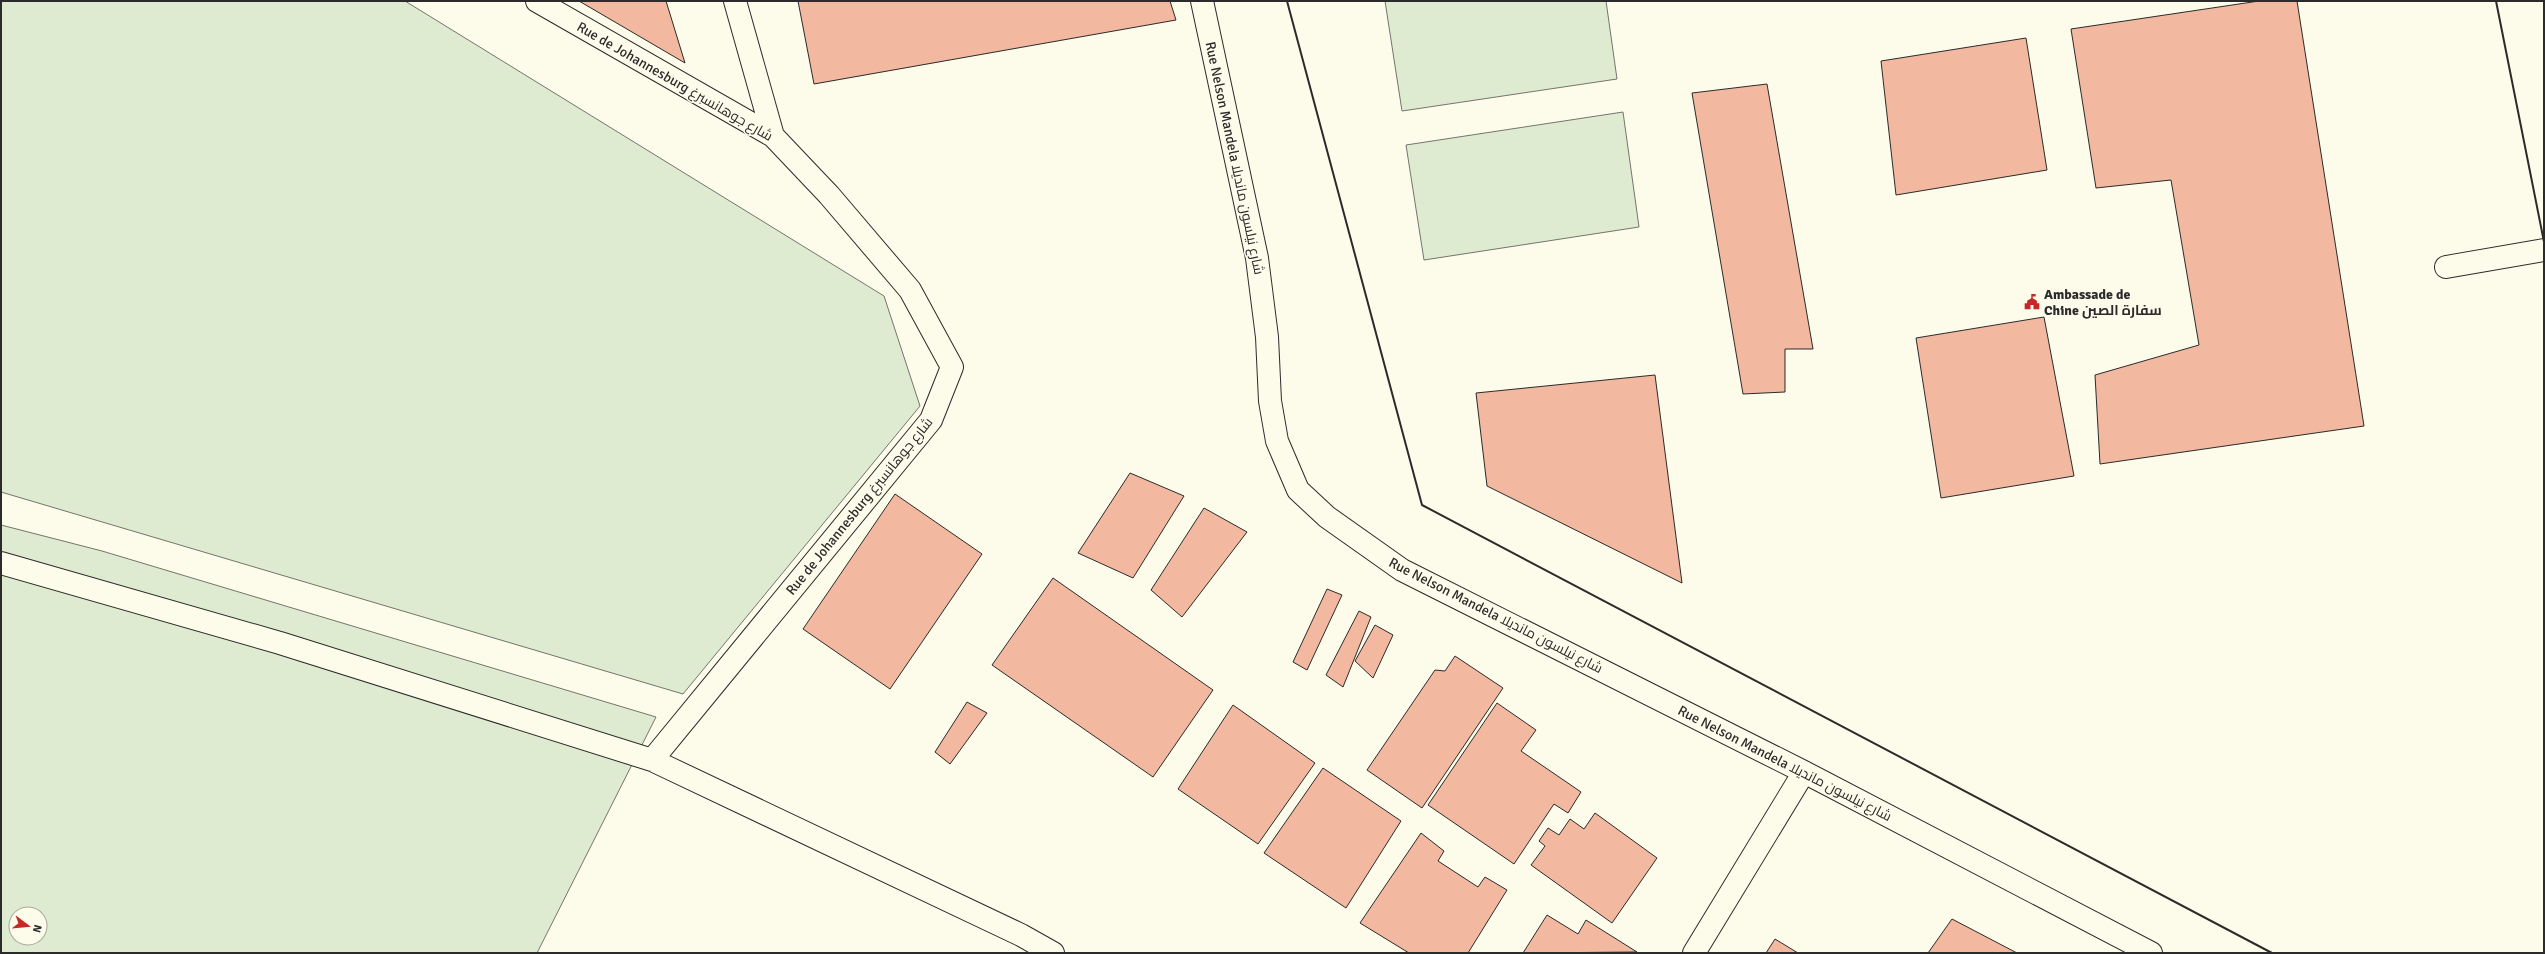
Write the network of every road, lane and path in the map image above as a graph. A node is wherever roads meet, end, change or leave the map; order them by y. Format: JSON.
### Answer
{"nodes":[{"id":1,"x":537,"y":1,"type":"edge"},
{"id":2,"x":735,"y":1,"type":"edge"},
{"id":3,"x":1202,"y":1,"type":"edge"},
{"id":4,"x":773,"y":136,"type":"junction"},
{"id":5,"x":2544,"y":250,"type":"edge"},
{"id":6,"x":2446,"y":267,"type":"dead end"},
{"id":7,"x":1,"y":563,"type":"edge"},
{"id":8,"x":652,"y":760,"type":"junction"},
{"id":9,"x":1804,"y":772,"type":"junction"},
{"id":10,"x":1053,"y":953,"type":"edge"},
{"id":11,"x":1694,"y":953,"type":"edge"},
{"id":12,"x":2151,"y":953,"type":"edge"}],
"edges":[{"from":1,"to":4,"type":"street","name":"Rue de Johannesburg شارع جوهانسبرغ"},
{"from":2,"to":4,"type":"street"},
{"from":3,"to":9,"type":"street","name":"Rue Nelson Mandela شارع نيلسون مانديلا"},
{"from":4,"to":8,"type":"street","name":"Rue de Johannesburg شارع جوهانسبرغ"},
{"from":5,"to":6,"type":"street"},
{"from":7,"to":8,"type":"street"},
{"from":8,"to":10,"type":"street"},
{"from":9,"to":11,"type":"street"},
{"from":9,"to":12,"type":"street","name":"Rue Nelson Mandela شارع نيلسون مانديلا"}]}
